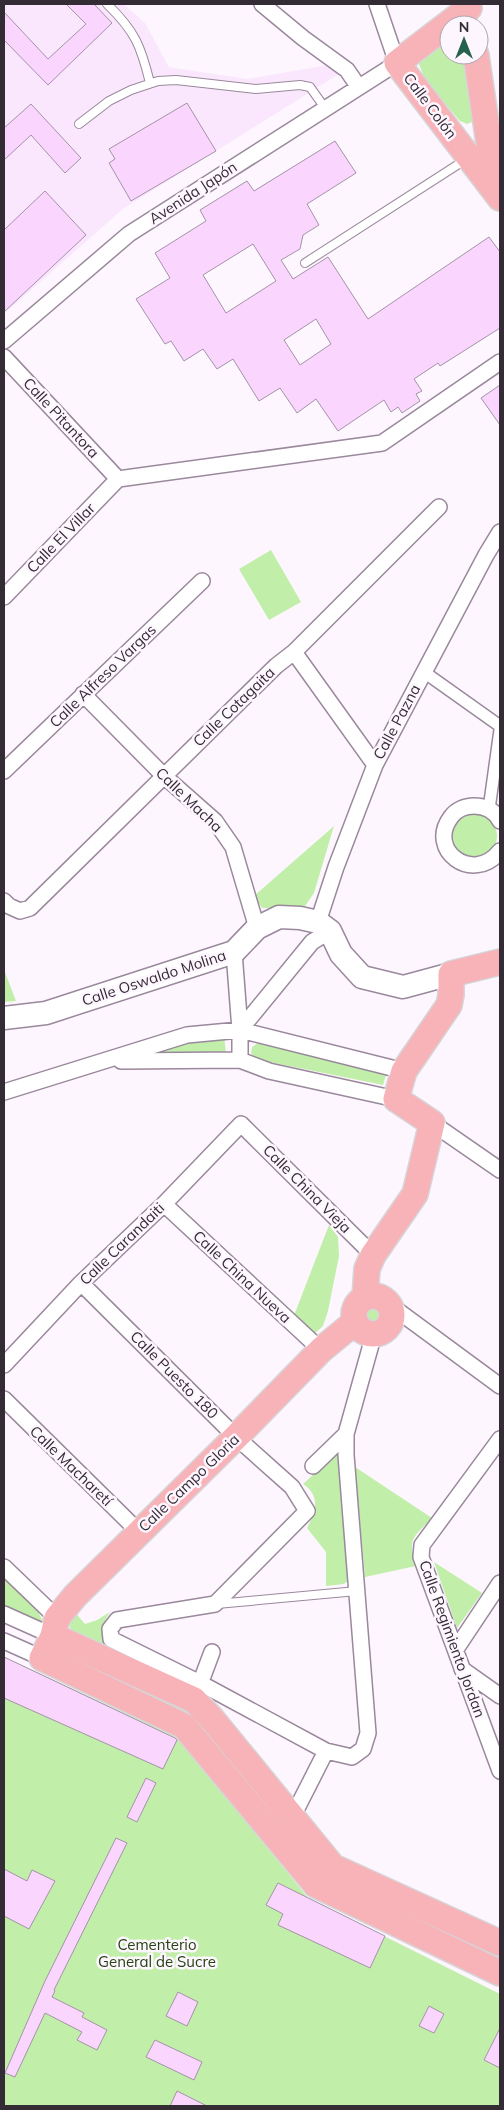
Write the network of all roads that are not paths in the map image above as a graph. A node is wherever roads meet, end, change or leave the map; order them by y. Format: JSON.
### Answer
{"nodes":[{"id":1,"x":107,"y":4,"type":"edge"},
{"id":2,"x":262,"y":4,"type":"edge"},
{"id":3,"x":377,"y":4,"type":"edge"},
{"id":4,"x":470,"y":10,"type":"edge"},
{"id":5,"x":397,"y":63,"type":"junction"},
{"id":6,"x":478,"y":65,"type":"edge"},
{"id":7,"x":150,"y":83,"type":"junction"},
{"id":8,"x":358,"y":86,"type":"junction"},
{"id":9,"x":325,"y":108,"type":"junction"},
{"id":10,"x":79,"y":124,"type":"dead end"},
{"id":11,"x":469,"y":158,"type":"junction"},
{"id":12,"x":498,"y":196,"type":"edge"},
{"id":13,"x":305,"y":263,"type":"dead end"},
{"id":14,"x":4,"y":341,"type":"edge"},
{"id":15,"x":4,"y":357,"type":"edge"},
{"id":16,"x":500,"y":362,"type":"edge"},
{"id":17,"x":118,"y":479,"type":"junction"},
{"id":18,"x":439,"y":507,"type":"dead end"},
{"id":19,"x":500,"y":532,"type":"edge"},
{"id":20,"x":202,"y":581,"type":"dead end"},
{"id":21,"x":4,"y":597,"type":"edge"},
{"id":22,"x":294,"y":652,"type":"junction"},
{"id":23,"x":424,"y":672,"type":"junction"},
{"id":24,"x":83,"y":694,"type":"junction"},
{"id":25,"x":500,"y":726,"type":"edge"},
{"id":26,"x":500,"y":730,"type":"edge"},
{"id":27,"x":375,"y":765,"type":"junction"},
{"id":28,"x":4,"y":771,"type":"edge"},
{"id":29,"x":164,"y":776,"type":"junction"},
{"id":30,"x":497,"y":815,"type":"edge"},
{"id":31,"x":500,"y":851,"type":"edge"},
{"id":32,"x":4,"y":901,"type":"edge"},
{"id":33,"x":324,"y":927,"type":"junction"},
{"id":34,"x":257,"y":928,"type":"junction"},
{"id":35,"x":234,"y":952,"type":"junction"},
{"id":36,"x":497,"y":965,"type":"edge"},
{"id":37,"x":452,"y":974,"type":"junction"},
{"id":38,"x":4,"y":1018,"type":"edge"},
{"id":39,"x":240,"y":1030,"type":"junction"},
{"id":40,"x":240,"y":1060,"type":"junction"},
{"id":41,"x":105,"y":1061,"type":"junction"},
{"id":42,"x":404,"y":1071,"type":"junction"},
{"id":43,"x":4,"y":1092,"type":"edge"},
{"id":44,"x":396,"y":1099,"type":"junction"},
{"id":45,"x":432,"y":1123,"type":"junction"},
{"id":46,"x":241,"y":1124,"type":"joint"},
{"id":47,"x":500,"y":1170,"type":"edge"},
{"id":48,"x":164,"y":1204,"type":"junction"},
{"id":49,"x":373,"y":1255,"type":"junction"},
{"id":50,"x":81,"y":1283,"type":"junction"},
{"id":51,"x":365,"y":1297,"type":"junction"},
{"id":52,"x":390,"y":1305,"type":"junction"},
{"id":53,"x":364,"y":1328,"type":"junction"},
{"id":54,"x":321,"y":1350,"type":"junction"},
{"id":55,"x":4,"y":1365,"type":"edge"},
{"id":56,"x":500,"y":1386,"type":"edge"},
{"id":57,"x":4,"y":1399,"type":"edge"},
{"id":58,"x":346,"y":1434,"type":"junction"},
{"id":59,"x":236,"y":1437,"type":"junction"},
{"id":60,"x":500,"y":1439,"type":"edge"},
{"id":61,"x":313,"y":1466,"type":"dead end"},
{"id":62,"x":139,"y":1532,"type":"junction"},
{"id":63,"x":4,"y":1567,"type":"edge"},
{"id":64,"x":500,"y":1583,"type":"edge"},
{"id":65,"x":357,"y":1591,"type":"junction"},
{"id":66,"x":215,"y":1604,"type":"junction"},
{"id":67,"x":4,"y":1614,"type":"edge"},
{"id":68,"x":51,"y":1637,"type":"junction"},
{"id":69,"x":4,"y":1641,"type":"edge"},
{"id":70,"x":456,"y":1649,"type":"junction"},
{"id":71,"x":212,"y":1652,"type":"dead end"},
{"id":72,"x":462,"y":1669,"type":"junction"},
{"id":73,"x":197,"y":1692,"type":"junction"},
{"id":74,"x":500,"y":1696,"type":"edge"},
{"id":75,"x":184,"y":1726,"type":"junction"},
{"id":76,"x":326,"y":1751,"type":"junction"},
{"id":77,"x":500,"y":1771,"type":"edge"},
{"id":78,"x":292,"y":1818,"type":"junction"},
{"id":79,"x":500,"y":1943,"type":"edge"},
{"id":80,"x":500,"y":1973,"type":"edge"}],
"edges":[{"from":1,"to":7,"type":"lane"},
{"from":2,"to":8,"type":"street"},
{"from":3,"to":5,"type":"street","name":"Calle Colón"},
{"from":4,"to":5,"type":"main road"},
{"from":5,"to":8,"type":"street","name":"Avenida Japón"},
{"from":5,"to":11,"type":"main road","name":"Calle Colón"},
{"from":6,"to":12,"type":"main road"},
{"from":7,"to":9,"type":"lane"},
{"from":7,"to":10,"type":"lane"},
{"from":8,"to":9,"type":"street","name":"Avenida Japón"},
{"from":9,"to":14,"type":"street","name":"Avenida Japón"},
{"from":11,"to":12,"type":"main road","name":"Calle Colón"},
{"from":11,"to":13,"type":"lane"},
{"from":15,"to":17,"type":"street","name":"Calle Pitantora"},
{"from":16,"to":17,"type":"street"},
{"from":17,"to":21,"type":"street","name":"Calle El Villar"},
{"from":18,"to":22,"type":"street","name":"Calle Cotagaita"},
{"from":19,"to":23,"type":"street","name":"Calle Pazna"},
{"from":20,"to":24,"type":"street","name":"Calle Alfreso Vargas"},
{"from":22,"to":27,"type":"street"},
{"from":22,"to":29,"type":"street","name":"Calle Cotagaita"},
{"from":23,"to":25,"type":"street"},
{"from":23,"to":27,"type":"street","name":"Calle Pazna"},
{"from":24,"to":28,"type":"street","name":"Calle Alfreso Vargas"},
{"from":24,"to":29,"type":"street","name":"Calle Macha"},
{"from":26,"to":30,"type":"street"},
{"from":27,"to":33,"type":"street","name":"Calle Pazna"},
{"from":29,"to":32,"type":"street","name":"Calle Cotagaita"},
{"from":29,"to":34,"type":"street","name":"Calle Macha"},
{"from":30,"to":31,"type":"street"},
{"from":33,"to":34,"type":"main road","name":"Calle Oswaldo Molina"},
{"from":33,"to":37,"type":"main road"},
{"from":33,"to":39,"type":"street"},
{"from":34,"to":35,"type":"main road","name":"Calle Oswaldo Molina"},
{"from":35,"to":38,"type":"main road","name":"Calle Oswaldo Molina"},
{"from":35,"to":39,"type":"street"},
{"from":36,"to":37,"type":"main road"},
{"from":37,"to":42,"type":"main road"},
{"from":39,"to":40,"type":"street"},
{"from":39,"to":41,"type":"street"},
{"from":39,"to":42,"type":"street"},
{"from":40,"to":41,"type":"street"},
{"from":40,"to":44,"type":"street"},
{"from":41,"to":43,"type":"street"},
{"from":42,"to":44,"type":"main road"},
{"from":44,"to":45,"type":"main road"},
{"from":45,"to":47,"type":"street"},
{"from":45,"to":49,"type":"main road"},
{"from":46,"to":48,"type":"street","name":"Calle Carandaiti"},
{"from":46,"to":49,"type":"street","name":"Calle China Vieja"},
{"from":48,"to":50,"type":"street","name":"Calle Carandaiti"},
{"from":48,"to":54,"type":"street","name":"Calle China Nueva"},
{"from":49,"to":51,"type":"main road"},
{"from":50,"to":55,"type":"street","name":"Calle Carandaiti"},
{"from":50,"to":59,"type":"street","name":"Calle Puesto 180"},
{"from":51,"to":52,"type":"main road"},
{"from":51,"to":53,"type":"main road"},
{"from":52,"to":53,"type":"main road"},
{"from":52,"to":56,"type":"street"},
{"from":53,"to":54,"type":"main road","name":"Calle Campo Gloria"},
{"from":53,"to":58,"type":"street"},
{"from":54,"to":59,"type":"main road","name":"Calle Campo Gloria"},
{"from":57,"to":62,"type":"street","name":"Calle Macharetí"},
{"from":58,"to":61,"type":"street"},
{"from":58,"to":65,"type":"street"},
{"from":59,"to":62,"type":"main road","name":"Calle Campo Gloria"},
{"from":59,"to":66,"type":"street","name":"Calle Puesto 180"},
{"from":60,"to":70,"type":"street","name":"Calle Regimiento Jordan"},
{"from":62,"to":68,"type":"main road","name":"Calle Campo Gloria"},
{"from":63,"to":68,"type":"street"},
{"from":64,"to":70,"type":"street"},
{"from":65,"to":66,"type":"lane"},
{"from":65,"to":76,"type":"street"},
{"from":66,"to":73,"type":"street"},
{"from":67,"to":68,"type":"street"},
{"from":68,"to":69,"type":"street"},
{"from":68,"to":73,"type":"main road"},
{"from":68,"to":75,"type":"main road"},
{"from":70,"to":72,"type":"street","name":"Calle Regimiento Jordan"},
{"from":71,"to":73,"type":"street"},
{"from":72,"to":74,"type":"street"},
{"from":72,"to":77,"type":"street","name":"Calle Regimiento Jordan"},
{"from":73,"to":75,"type":"street"},
{"from":73,"to":76,"type":"street"},
{"from":73,"to":78,"type":"main road"},
{"from":75,"to":80,"type":"main road"},
{"from":76,"to":78,"type":"street"},
{"from":78,"to":79,"type":"main road"}]}
